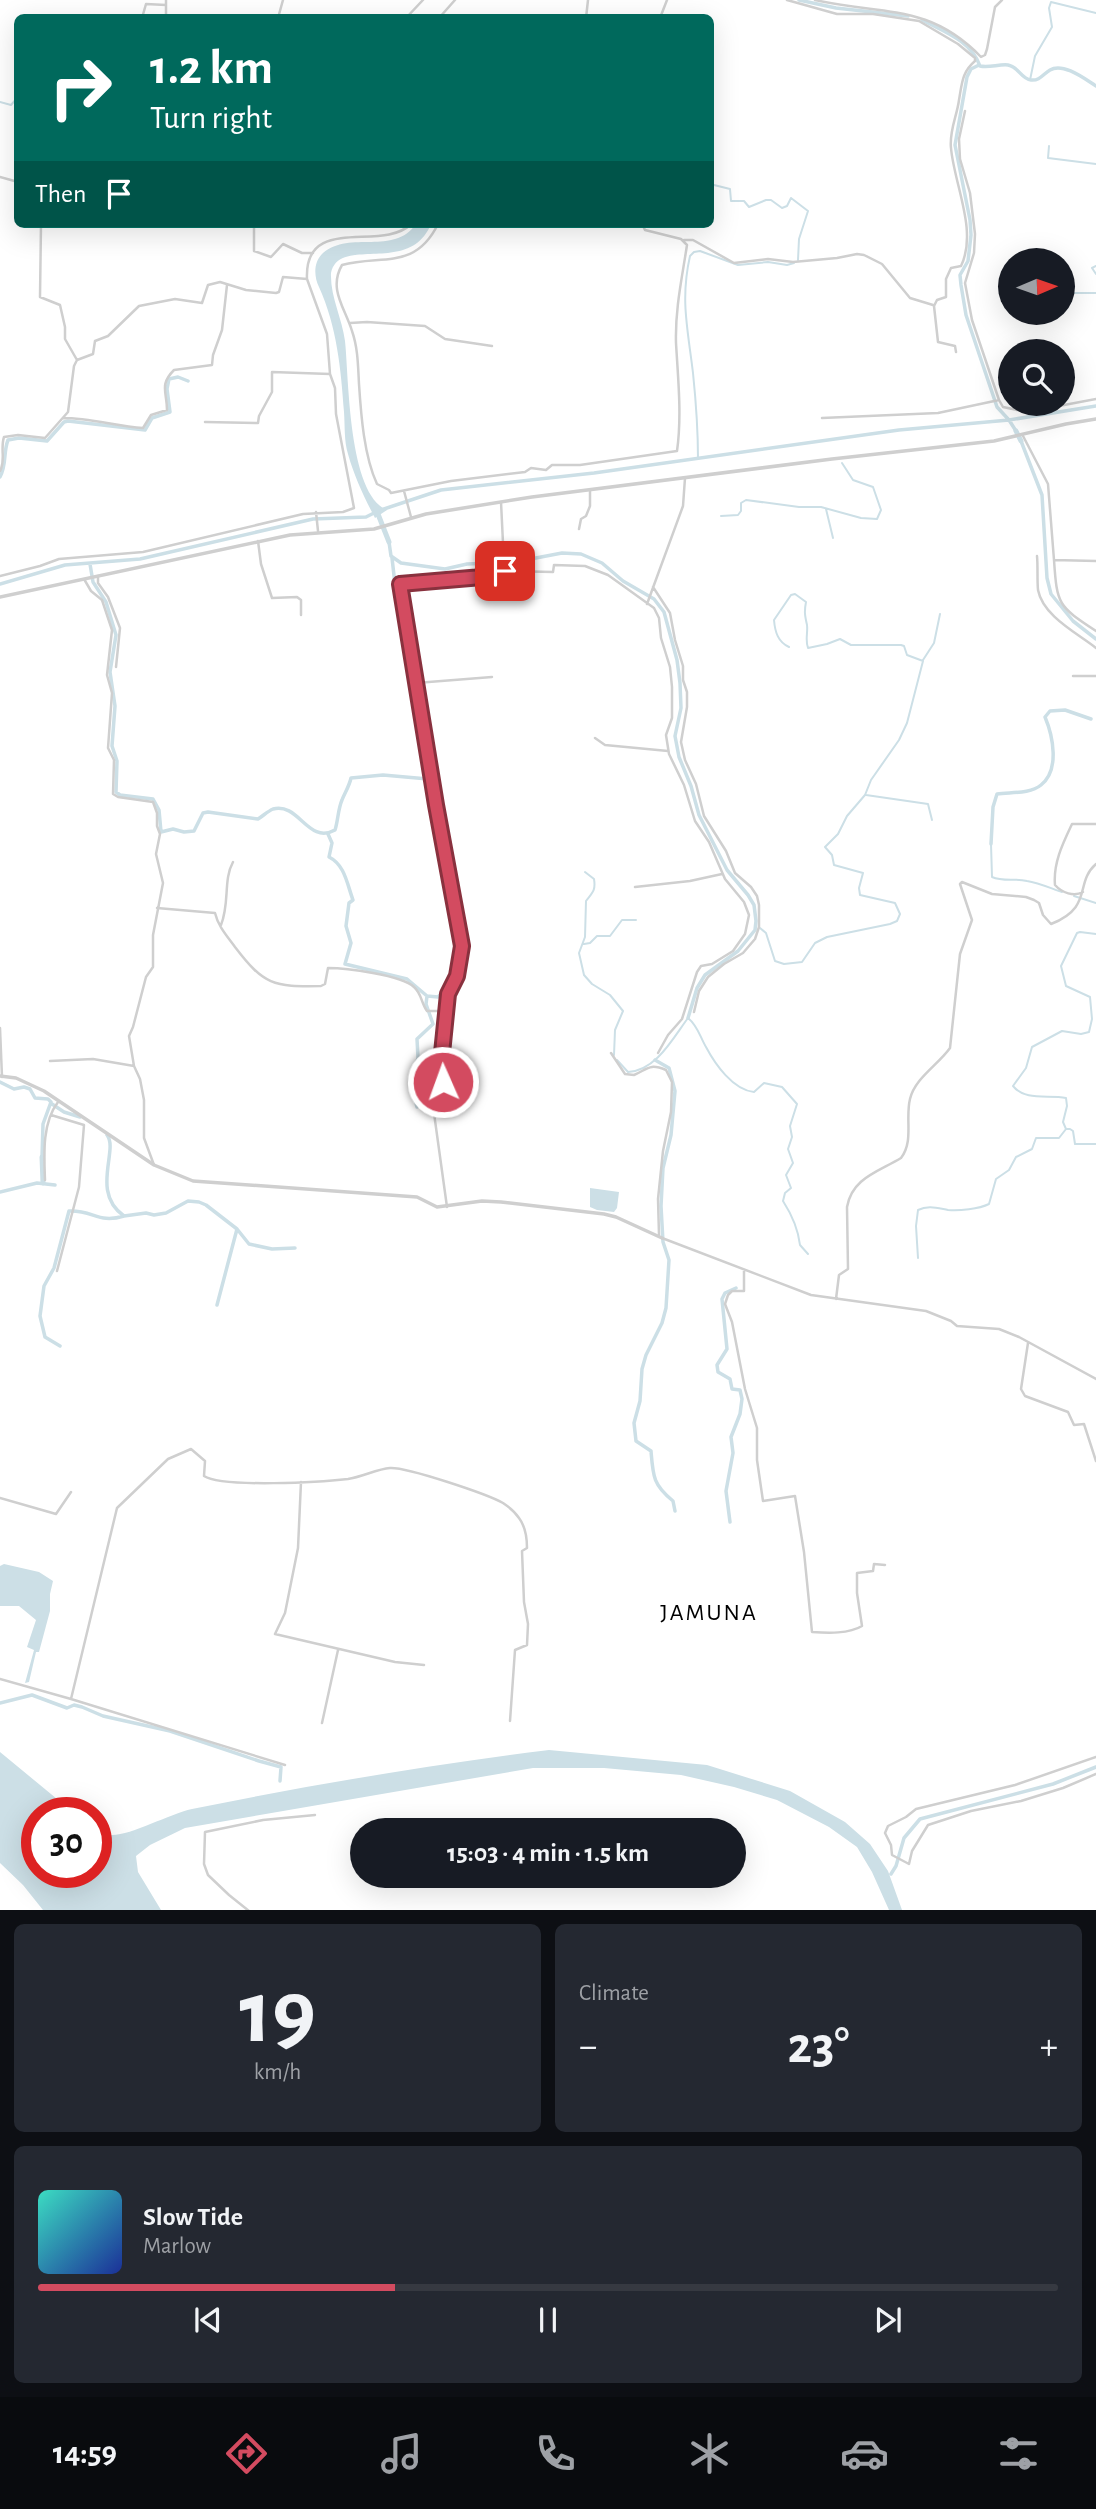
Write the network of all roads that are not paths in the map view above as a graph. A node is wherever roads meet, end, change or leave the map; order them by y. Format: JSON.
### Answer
{"nodes":[{"id":1,"x":423,"y":0,"type":"edge"},
{"id":2,"x":455,"y":0,"type":"edge"},
{"id":3,"x":787,"y":0,"type":"edge"},
{"id":4,"x":815,"y":0,"type":"edge"},
{"id":5,"x":850,"y":0,"type":"edge"},
{"id":6,"x":1002,"y":0,"type":"edge"},
{"id":7,"x":166,"y":2,"type":"edge"},
{"id":8,"x":850,"y":5,"type":"junction"},
{"id":9,"x":143,"y":14,"type":"edge"},
{"id":10,"x":410,"y":14,"type":"edge"},
{"id":11,"x":443,"y":14,"type":"edge"},
{"id":12,"x":965,"y":111,"type":"dead end"},
{"id":13,"x":41,"y":228,"type":"edge"},
{"id":14,"x":254,"y":228,"type":"edge"},
{"id":15,"x":405,"y":228,"type":"edge"},
{"id":16,"x":435,"y":228,"type":"edge"},
{"id":17,"x":643,"y":228,"type":"edge"},
{"id":18,"x":684,"y":240,"type":"junction"},
{"id":19,"x":313,"y":253,"type":"junction"},
{"id":20,"x":307,"y":279,"type":"junction"},
{"id":21,"x":227,"y":285,"type":"junction"},
{"id":22,"x":934,"y":306,"type":"junction"},
{"id":23,"x":349,"y":323,"type":"junction"},
{"id":24,"x":492,"y":346,"type":"dead end"},
{"id":25,"x":956,"y":352,"type":"dead end"},
{"id":26,"x":77,"y":360,"type":"junction"},
{"id":27,"x":330,"y":374,"type":"junction"},
{"id":28,"x":998,"y":397,"type":"edge"},
{"id":29,"x":1096,"y":399,"type":"edge"},
{"id":30,"x":998,"y":400,"type":"edge"},
{"id":31,"x":1075,"y":403,"type":"edge"},
{"id":32,"x":63,"y":418,"type":"junction"},
{"id":33,"x":822,"y":418,"type":"dead end"},
{"id":34,"x":1096,"y":419,"type":"edge"},
{"id":35,"x":205,"y":422,"type":"dead end"},
{"id":36,"x":1023,"y":434,"type":"junction"},
{"id":37,"x":0,"y":471,"type":"edge"},
{"id":38,"x":685,"y":478,"type":"junction"},
{"id":39,"x":590,"y":490,"type":"junction"},
{"id":40,"x":405,"y":492,"type":"junction"},
{"id":41,"x":501,"y":502,"type":"junction"},
{"id":42,"x":316,"y":512,"type":"junction"},
{"id":43,"x":411,"y":517,"type":"junction"},
{"id":44,"x":579,"y":529,"type":"dead end"},
{"id":45,"x":318,"y":531,"type":"junction"},
{"id":46,"x":258,"y":541,"type":"junction"},
{"id":47,"x":503,"y":542,"type":"dead end"},
{"id":48,"x":1037,"y":556,"type":"dead end"},
{"id":49,"x":1054,"y":560,"type":"junction"},
{"id":50,"x":1096,"y":561,"type":"edge"},
{"id":51,"x":0,"y":576,"type":"edge"},
{"id":52,"x":98,"y":576,"type":"junction"},
{"id":53,"x":84,"y":579,"type":"junction"},
{"id":54,"x":653,"y":590,"type":"junction"},
{"id":55,"x":0,"y":597,"type":"edge"},
{"id":56,"x":648,"y":602,"type":"junction"},
{"id":57,"x":0,"y":603,"type":"edge"},
{"id":58,"x":301,"y":615,"type":"dead end"},
{"id":59,"x":1096,"y":631,"type":"edge"},
{"id":60,"x":1096,"y":648,"type":"edge"},
{"id":61,"x":116,"y":667,"type":"dead end"},
{"id":62,"x":1073,"y":676,"type":"dead end"},
{"id":63,"x":1096,"y":676,"type":"edge"},
{"id":64,"x":492,"y":677,"type":"dead end"},
{"id":65,"x":416,"y":682,"type":"junction"},
{"id":66,"x":595,"y":738,"type":"dead end"},
{"id":67,"x":668,"y":751,"type":"junction"},
{"id":68,"x":1096,"y":824,"type":"edge"},
{"id":69,"x":233,"y":863,"type":"dead end"},
{"id":70,"x":1096,"y":864,"type":"edge"},
{"id":71,"x":722,"y":874,"type":"junction"},
{"id":72,"x":635,"y":887,"type":"dead end"},
{"id":73,"x":1083,"y":892,"type":"junction"},
{"id":74,"x":157,"y":908,"type":"junction"},
{"id":75,"x":220,"y":925,"type":"junction"},
{"id":76,"x":694,"y":1012,"type":"dead end"},
{"id":77,"x":445,"y":1014,"type":"junction"},
{"id":78,"x":0,"y":1028,"type":"edge"},
{"id":79,"x":611,"y":1053,"type":"dead end"},
{"id":80,"x":658,"y":1053,"type":"dead end"},
{"id":81,"x":50,"y":1061,"type":"dead end"},
{"id":82,"x":134,"y":1066,"type":"junction"},
{"id":83,"x":1,"y":1077,"type":"edge"},
{"id":84,"x":58,"y":1102,"type":"junction"},
{"id":85,"x":51,"y":1115,"type":"junction"},
{"id":86,"x":154,"y":1165,"type":"junction"},
{"id":87,"x":45,"y":1180,"type":"dead end"},
{"id":88,"x":447,"y":1207,"type":"junction"},
{"id":89,"x":662,"y":1238,"type":"junction"},
{"id":90,"x":57,"y":1271,"type":"dead end"},
{"id":91,"x":744,"y":1271,"type":"junction"},
{"id":92,"x":836,"y":1299,"type":"junction"},
{"id":93,"x":1028,"y":1343,"type":"junction"},
{"id":94,"x":1096,"y":1379,"type":"edge"},
{"id":95,"x":1096,"y":1461,"type":"edge"},
{"id":96,"x":301,"y":1482,"type":"junction"},
{"id":97,"x":71,"y":1492,"type":"dead end"},
{"id":98,"x":0,"y":1498,"type":"edge"},
{"id":99,"x":885,"y":1565,"type":"dead end"},
{"id":100,"x":338,"y":1650,"type":"junction"},
{"id":101,"x":424,"y":1665,"type":"dead end"},
{"id":102,"x":0,"y":1679,"type":"edge"},
{"id":103,"x":71,"y":1699,"type":"junction"},
{"id":104,"x":510,"y":1721,"type":"dead end"},
{"id":105,"x":322,"y":1723,"type":"dead end"},
{"id":106,"x":1096,"y":1757,"type":"edge"},
{"id":107,"x":285,"y":1765,"type":"dead end"},
{"id":108,"x":1096,"y":1774,"type":"edge"},
{"id":109,"x":315,"y":1815,"type":"dead end"},
{"id":110,"x":248,"y":1910,"type":"edge"}],
"edges":[{"from":1,"to":10,"type":"street"},
{"from":2,"to":11,"type":"street"},
{"from":3,"to":22,"type":"street"},
{"from":4,"to":8,"type":"street"},
{"from":5,"to":8,"type":"street"},
{"from":6,"to":8,"type":"street"},
{"from":7,"to":9,"type":"street"},
{"from":12,"to":28,"type":"street"},
{"from":13,"to":26,"type":"street"},
{"from":14,"to":19,"type":"street"},
{"from":15,"to":19,"type":"street"},
{"from":16,"to":23,"type":"street"},
{"from":17,"to":18,"type":"street"},
{"from":18,"to":22,"type":"street"},
{"from":18,"to":40,"type":"street"},
{"from":19,"to":20,"type":"street"},
{"from":20,"to":21,"type":"street"},
{"from":20,"to":27,"type":"street"},
{"from":21,"to":26,"type":"street"},
{"from":21,"to":32,"type":"street"},
{"from":22,"to":25,"type":"street"},
{"from":23,"to":24,"type":"street"},
{"from":23,"to":40,"type":"street"},
{"from":26,"to":32,"type":"street"},
{"from":27,"to":35,"type":"street"},
{"from":27,"to":42,"type":"street"},
{"from":29,"to":31,"type":"street"},
{"from":30,"to":33,"type":"street"},
{"from":32,"to":37,"type":"street"},
{"from":34,"to":36,"type":"street"},
{"from":36,"to":38,"type":"street"},
{"from":36,"to":49,"type":"street"},
{"from":38,"to":39,"type":"street"},
{"from":38,"to":54,"type":"street"},
{"from":39,"to":41,"type":"street"},
{"from":39,"to":44,"type":"street"},
{"from":40,"to":43,"type":"street"},
{"from":41,"to":43,"type":"street"},
{"from":41,"to":47,"type":"street"},
{"from":42,"to":45,"type":"street"},
{"from":42,"to":51,"type":"street"},
{"from":43,"to":45,"type":"street"},
{"from":45,"to":46,"type":"street"},
{"from":46,"to":52,"type":"street"},
{"from":46,"to":58,"type":"street"},
{"from":48,"to":60,"type":"street"},
{"from":49,"to":50,"type":"street"},
{"from":49,"to":59,"type":"street"},
{"from":52,"to":53,"type":"street"},
{"from":52,"to":61,"type":"street"},
{"from":53,"to":55,"type":"street"},
{"from":53,"to":74,"type":"street"},
{"from":54,"to":56,"type":"street"},
{"from":54,"to":76,"type":"street"},
{"from":55,"to":57,"type":"street"},
{"from":56,"to":65,"type":"street"},
{"from":56,"to":67,"type":"street"},
{"from":62,"to":63,"type":"street"},
{"from":64,"to":65,"type":"street"},
{"from":65,"to":77,"type":"street"},
{"from":66,"to":67,"type":"street"},
{"from":67,"to":71,"type":"street"},
{"from":68,"to":73,"type":"street"},
{"from":69,"to":75,"type":"street"},
{"from":70,"to":73,"type":"street"},
{"from":71,"to":72,"type":"street"},
{"from":71,"to":80,"type":"street"},
{"from":73,"to":92,"type":"street"},
{"from":74,"to":75,"type":"street"},
{"from":74,"to":82,"type":"street"},
{"from":75,"to":77,"type":"street"},
{"from":77,"to":88,"type":"street"},
{"from":78,"to":83,"type":"street"},
{"from":79,"to":89,"type":"street"},
{"from":81,"to":82,"type":"street"},
{"from":82,"to":86,"type":"street"},
{"from":83,"to":84,"type":"street"},
{"from":84,"to":85,"type":"street"},
{"from":84,"to":86,"type":"street"},
{"from":85,"to":87,"type":"street"},
{"from":85,"to":90,"type":"street"},
{"from":86,"to":88,"type":"street"},
{"from":88,"to":89,"type":"street"},
{"from":89,"to":91,"type":"street"},
{"from":91,"to":92,"type":"street"},
{"from":91,"to":99,"type":"street"},
{"from":92,"to":93,"type":"street"},
{"from":93,"to":94,"type":"street"},
{"from":93,"to":95,"type":"street"},
{"from":96,"to":100,"type":"street"},
{"from":96,"to":103,"type":"street"},
{"from":96,"to":104,"type":"street"},
{"from":97,"to":98,"type":"street"},
{"from":100,"to":101,"type":"street"},
{"from":100,"to":105,"type":"street"},
{"from":102,"to":103,"type":"street"},
{"from":103,"to":107,"type":"street"},
{"from":106,"to":108,"type":"street"},
{"from":109,"to":110,"type":"street"}]}
